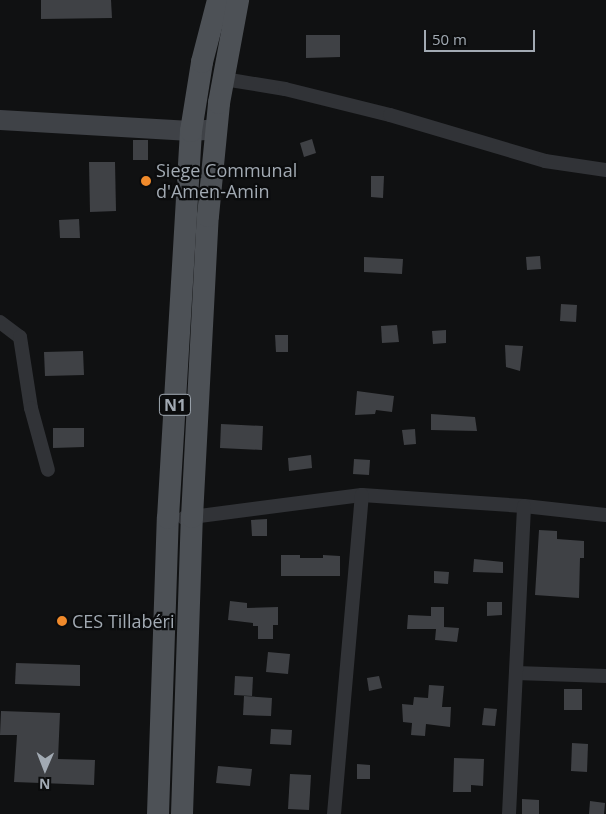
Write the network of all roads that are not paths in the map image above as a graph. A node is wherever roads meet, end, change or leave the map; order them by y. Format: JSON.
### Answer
{"nodes":[{"id":1,"x":218,"y":0,"type":"edge"},
{"id":2,"x":238,"y":0,"type":"edge"},
{"id":3,"x":224,"y":79,"type":"junction"},
{"id":4,"x":0,"y":120,"type":"edge"},
{"id":5,"x":217,"y":129,"type":"junction"},
{"id":6,"x":191,"y":131,"type":"junction"},
{"id":7,"x":606,"y":170,"type":"edge"},
{"id":8,"x":0,"y":322,"type":"edge"},
{"id":9,"x":48,"y":470,"type":"dead end"},
{"id":10,"x":362,"y":495,"type":"junction"},
{"id":11,"x":524,"y":506,"type":"junction"},
{"id":12,"x":606,"y":515,"type":"edge"},
{"id":13,"x":192,"y":517,"type":"junction"},
{"id":14,"x":168,"y":518,"type":"junction"},
{"id":15,"x":516,"y":673,"type":"junction"},
{"id":16,"x":606,"y":676,"type":"edge"},
{"id":17,"x":158,"y":814,"type":"edge"},
{"id":18,"x":182,"y":814,"type":"edge"},
{"id":19,"x":334,"y":814,"type":"edge"},
{"id":20,"x":509,"y":814,"type":"edge"}],
"edges":[{"from":1,"to":6,"type":"main road","number":"N1"},
{"from":2,"to":3,"type":"main road","number":"N1"},
{"from":3,"to":5,"type":"main road","number":"N1"},
{"from":3,"to":7,"type":"street"},
{"from":4,"to":6,"type":"street"},
{"from":5,"to":6,"type":"street"},
{"from":5,"to":13,"type":"main road","number":"N1"},
{"from":6,"to":14,"type":"main road","number":"N1"},
{"from":8,"to":9,"type":"street"},
{"from":10,"to":11,"type":"street"},
{"from":10,"to":13,"type":"street"},
{"from":10,"to":19,"type":"street"},
{"from":11,"to":12,"type":"street"},
{"from":11,"to":15,"type":"street"},
{"from":13,"to":14,"type":"street"},
{"from":13,"to":18,"type":"main road","number":"N1"},
{"from":14,"to":17,"type":"main road","number":"N1"},
{"from":15,"to":16,"type":"street"},
{"from":15,"to":20,"type":"street"}]}
